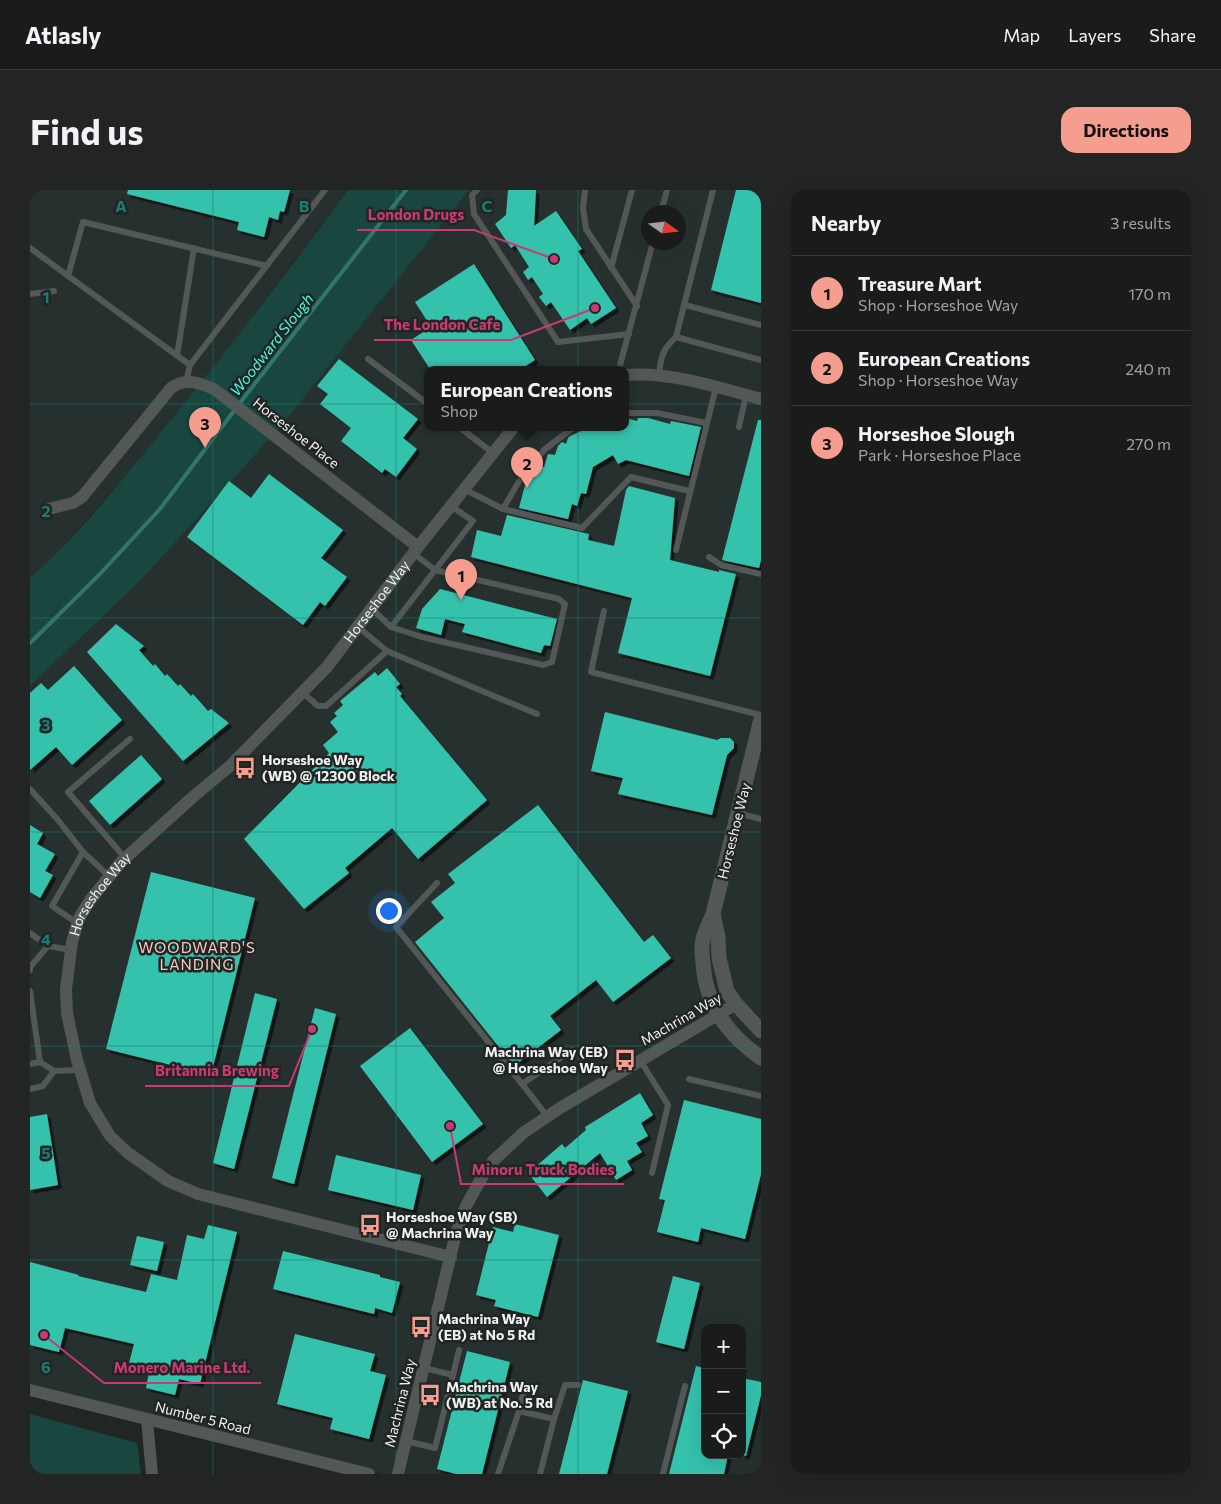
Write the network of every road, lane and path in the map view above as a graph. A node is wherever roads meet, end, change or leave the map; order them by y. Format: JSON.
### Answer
{"nodes":[{"id":1,"x":326,"y":190,"type":"edge"},
{"id":2,"x":477,"y":190,"type":"edge"},
{"id":3,"x":585,"y":190,"type":"edge"},
{"id":4,"x":632,"y":190,"type":"edge"},
{"id":5,"x":667,"y":190,"type":"edge"},
{"id":6,"x":713,"y":190,"type":"edge"},
{"id":7,"x":663,"y":205,"type":"edge"},
{"id":8,"x":30,"y":248,"type":"edge"},
{"id":9,"x":194,"y":248,"type":"junction"},
{"id":10,"x":651,"y":250,"type":"edge"},
{"id":11,"x":267,"y":266,"type":"junction"},
{"id":12,"x":611,"y":268,"type":"junction"},
{"id":13,"x":68,"y":276,"type":"junction"},
{"id":14,"x":54,"y":291,"type":"dead end"},
{"id":15,"x":30,"y":294,"type":"edge"},
{"id":16,"x":685,"y":305,"type":"junction"},
{"id":17,"x":637,"y":306,"type":"junction"},
{"id":18,"x":761,"y":325,"type":"edge"},
{"id":19,"x":629,"y":334,"type":"junction"},
{"id":20,"x":676,"y":337,"type":"junction"},
{"id":21,"x":177,"y":356,"type":"junction"},
{"id":22,"x":368,"y":359,"type":"dead end"},
{"id":23,"x":761,"y":360,"type":"edge"},
{"id":24,"x":190,"y":366,"type":"junction"},
{"id":25,"x":621,"y":366,"type":"edge"},
{"id":26,"x":629,"y":375,"type":"edge"},
{"id":27,"x":659,"y":375,"type":"junction"},
{"id":28,"x":186,"y":382,"type":"junction"},
{"id":29,"x":716,"y":387,"type":"junction"},
{"id":30,"x":746,"y":395,"type":"junction"},
{"id":31,"x":761,"y":400,"type":"edge"},
{"id":32,"x":424,"y":401,"type":"edge"},
{"id":33,"x":629,"y":414,"type":"edge"},
{"id":34,"x":706,"y":423,"type":"junction"},
{"id":35,"x":739,"y":427,"type":"dead end"},
{"id":36,"x":464,"y":431,"type":"edge"},
{"id":37,"x":511,"y":431,"type":"edge"},
{"id":38,"x":569,"y":431,"type":"edge"},
{"id":39,"x":493,"y":453,"type":"junction"},
{"id":40,"x":464,"y":489,"type":"junction"},
{"id":41,"x":689,"y":491,"type":"junction"},
{"id":42,"x":451,"y":506,"type":"junction"},
{"id":43,"x":48,"y":509,"type":"dead end"},
{"id":44,"x":502,"y":509,"type":"junction"},
{"id":45,"x":416,"y":550,"type":"junction"},
{"id":46,"x":676,"y":550,"type":"dead end"},
{"id":47,"x":709,"y":558,"type":"dead end"},
{"id":48,"x":435,"y":570,"type":"junction"},
{"id":49,"x":761,"y":574,"type":"edge"},
{"id":50,"x":371,"y":608,"type":"junction"},
{"id":51,"x":604,"y":611,"type":"dead end"},
{"id":52,"x":357,"y":626,"type":"junction"},
{"id":53,"x":391,"y":628,"type":"junction"},
{"id":54,"x":387,"y":651,"type":"junction"},
{"id":55,"x":302,"y":692,"type":"junction"},
{"id":56,"x":537,"y":714,"type":"dead end"},
{"id":57,"x":761,"y":715,"type":"edge"},
{"id":58,"x":761,"y":719,"type":"edge"},
{"id":59,"x":130,"y":739,"type":"dead end"},
{"id":60,"x":30,"y":789,"type":"edge"},
{"id":61,"x":738,"y":813,"type":"junction"},
{"id":62,"x":761,"y":819,"type":"edge"},
{"id":63,"x":83,"y":852,"type":"junction"},
{"id":64,"x":125,"y":858,"type":"junction"},
{"id":65,"x":109,"y":876,"type":"junction"},
{"id":66,"x":437,"y":883,"type":"dead end"},
{"id":67,"x":713,"y":914,"type":"junction"},
{"id":68,"x":78,"y":923,"type":"junction"},
{"id":69,"x":30,"y":933,"type":"edge"},
{"id":70,"x":48,"y":946,"type":"junction"},
{"id":71,"x":71,"y":950,"type":"junction"},
{"id":72,"x":30,"y":970,"type":"edge"},
{"id":73,"x":30,"y":991,"type":"edge"},
{"id":74,"x":736,"y":1004,"type":"junction"},
{"id":75,"x":717,"y":1014,"type":"junction"},
{"id":76,"x":761,"y":1031,"type":"edge"},
{"id":77,"x":572,"y":1050,"type":"dead end"},
{"id":78,"x":761,"y":1058,"type":"edge"},
{"id":79,"x":640,"y":1060,"type":"junction"},
{"id":80,"x":40,"y":1062,"type":"junction"},
{"id":81,"x":30,"y":1064,"type":"edge"},
{"id":82,"x":79,"y":1070,"type":"junction"},
{"id":83,"x":54,"y":1071,"type":"junction"},
{"id":84,"x":689,"y":1079,"type":"dead end"},
{"id":85,"x":522,"y":1084,"type":"junction"},
{"id":86,"x":30,"y":1089,"type":"edge"},
{"id":87,"x":761,"y":1096,"type":"edge"},
{"id":88,"x":547,"y":1116,"type":"junction"},
{"id":89,"x":652,"y":1173,"type":"dead end"},
{"id":90,"x":451,"y":1257,"type":"junction"},
{"id":91,"x":459,"y":1350,"type":"dead end"},
{"id":92,"x":424,"y":1368,"type":"junction"},
{"id":93,"x":453,"y":1375,"type":"junction"},
{"id":94,"x":512,"y":1382,"type":"dead end"},
{"id":95,"x":578,"y":1385,"type":"dead end"},
{"id":96,"x":685,"y":1386,"type":"dead end"},
{"id":97,"x":30,"y":1390,"type":"edge"},
{"id":98,"x":519,"y":1411,"type":"junction"},
{"id":99,"x":554,"y":1419,"type":"junction"},
{"id":100,"x":146,"y":1420,"type":"junction"},
{"id":101,"x":406,"y":1442,"type":"junction"},
{"id":102,"x":152,"y":1474,"type":"edge"},
{"id":103,"x":369,"y":1474,"type":"edge"},
{"id":104,"x":398,"y":1474,"type":"edge"},
{"id":105,"x":498,"y":1474,"type":"edge"},
{"id":106,"x":540,"y":1474,"type":"edge"},
{"id":107,"x":663,"y":1474,"type":"edge"}],
"edges":[{"from":1,"to":11,"type":"lane"},
{"from":2,"to":19,"type":"lane"},
{"from":3,"to":12,"type":"lane"},
{"from":4,"to":12,"type":"lane"},
{"from":5,"to":7,"type":"lane"},
{"from":6,"to":16,"type":"lane"},
{"from":8,"to":13,"type":"lane"},
{"from":9,"to":11,"type":"lane"},
{"from":9,"to":13,"type":"lane"},
{"from":9,"to":21,"type":"lane"},
{"from":10,"to":17,"type":"lane"},
{"from":11,"to":24,"type":"lane"},
{"from":12,"to":17,"type":"lane"},
{"from":13,"to":21,"type":"lane"},
{"from":14,"to":15,"type":"lane"},
{"from":16,"to":18,"type":"lane"},
{"from":16,"to":20,"type":"lane"},
{"from":17,"to":19,"type":"lane"},
{"from":19,"to":25,"type":"lane"},
{"from":20,"to":23,"type":"lane"},
{"from":20,"to":27,"type":"lane"},
{"from":21,"to":24,"type":"lane"},
{"from":22,"to":32,"type":"lane"},
{"from":24,"to":28,"type":"lane"},
{"from":26,"to":27,"type":"street"},
{"from":27,"to":29,"type":"street"},
{"from":28,"to":43,"type":"street"},
{"from":28,"to":45,"type":"street","name":"Horseshoe Place"},
{"from":29,"to":30,"type":"street"},
{"from":29,"to":34,"type":"lane"},
{"from":30,"to":31,"type":"street"},
{"from":30,"to":35,"type":"lane"},
{"from":33,"to":34,"type":"lane"},
{"from":34,"to":41,"type":"lane"},
{"from":36,"to":39,"type":"lane"},
{"from":37,"to":39,"type":"street","name":"Horseshoe Way"},
{"from":38,"to":44,"type":"lane"},
{"from":39,"to":40,"type":"street","name":"Horseshoe Way"},
{"from":40,"to":42,"type":"street","name":"Horseshoe Way"},
{"from":40,"to":44,"type":"lane"},
{"from":41,"to":44,"type":"lane"},
{"from":41,"to":46,"type":"lane"},
{"from":42,"to":45,"type":"street","name":"Horseshoe Way"},
{"from":42,"to":48,"type":"lane"},
{"from":45,"to":48,"type":"lane"},
{"from":45,"to":50,"type":"street","name":"Horseshoe Way"},
{"from":47,"to":49,"type":"lane"},
{"from":48,"to":53,"type":"lane"},
{"from":48,"to":53,"type":"lane"},
{"from":50,"to":52,"type":"street","name":"Horseshoe Way"},
{"from":50,"to":53,"type":"lane"},
{"from":51,"to":57,"type":"lane"},
{"from":52,"to":54,"type":"lane"},
{"from":52,"to":55,"type":"street","name":"Horseshoe Way"},
{"from":54,"to":55,"type":"lane"},
{"from":54,"to":56,"type":"lane"},
{"from":55,"to":64,"type":"street","name":"Horseshoe Way"},
{"from":58,"to":61,"type":"street","name":"Horseshoe Way"},
{"from":59,"to":64,"type":"lane"},
{"from":60,"to":63,"type":"lane"},
{"from":61,"to":62,"type":"lane"},
{"from":61,"to":67,"type":"street","name":"Horseshoe Way"},
{"from":63,"to":65,"type":"lane"},
{"from":63,"to":68,"type":"lane"},
{"from":64,"to":65,"type":"street","name":"Horseshoe Way"},
{"from":65,"to":68,"type":"street","name":"Horseshoe Way"},
{"from":66,"to":85,"type":"lane"},
{"from":67,"to":74,"type":"street","name":"Horseshoe Way"},
{"from":67,"to":75,"type":"street","name":"Horseshoe Way"},
{"from":68,"to":71,"type":"street","name":"Horseshoe Way"},
{"from":69,"to":70,"type":"lane"},
{"from":70,"to":71,"type":"lane"},
{"from":70,"to":72,"type":"lane"},
{"from":71,"to":82,"type":"street","name":"Horseshoe Way"},
{"from":73,"to":80,"type":"lane"},
{"from":74,"to":75,"type":"street","name":"Machrina Way"},
{"from":74,"to":76,"type":"street","name":"Horseshoe Way"},
{"from":75,"to":78,"type":"street","name":"Horseshoe Way"},
{"from":75,"to":79,"type":"street","name":"Machrina Way"},
{"from":77,"to":85,"type":"lane"},
{"from":79,"to":88,"type":"street","name":"Machrina Way"},
{"from":79,"to":89,"type":"lane"},
{"from":80,"to":81,"type":"lane"},
{"from":80,"to":83,"type":"lane"},
{"from":82,"to":83,"type":"lane"},
{"from":82,"to":90,"type":"street","name":"Horseshoe Way"},
{"from":83,"to":86,"type":"lane"},
{"from":84,"to":87,"type":"lane"},
{"from":85,"to":88,"type":"lane"},
{"from":88,"to":90,"type":"street","name":"Machrina Way"},
{"from":90,"to":92,"type":"street","name":"Machrina Way"},
{"from":91,"to":93,"type":"lane"},
{"from":92,"to":93,"type":"lane"},
{"from":92,"to":101,"type":"street","name":"Machrina Way"},
{"from":93,"to":101,"type":"lane"},
{"from":94,"to":98,"type":"lane"},
{"from":95,"to":99,"type":"lane"},
{"from":96,"to":107,"type":"lane"},
{"from":97,"to":100,"type":"street","name":"Number 5 Road"},
{"from":98,"to":99,"type":"lane"},
{"from":98,"to":105,"type":"lane"},
{"from":99,"to":106,"type":"lane"},
{"from":100,"to":102,"type":"street"},
{"from":100,"to":103,"type":"street","name":"Number 5 Road"},
{"from":101,"to":104,"type":"street","name":"Machrina Way"}]}
